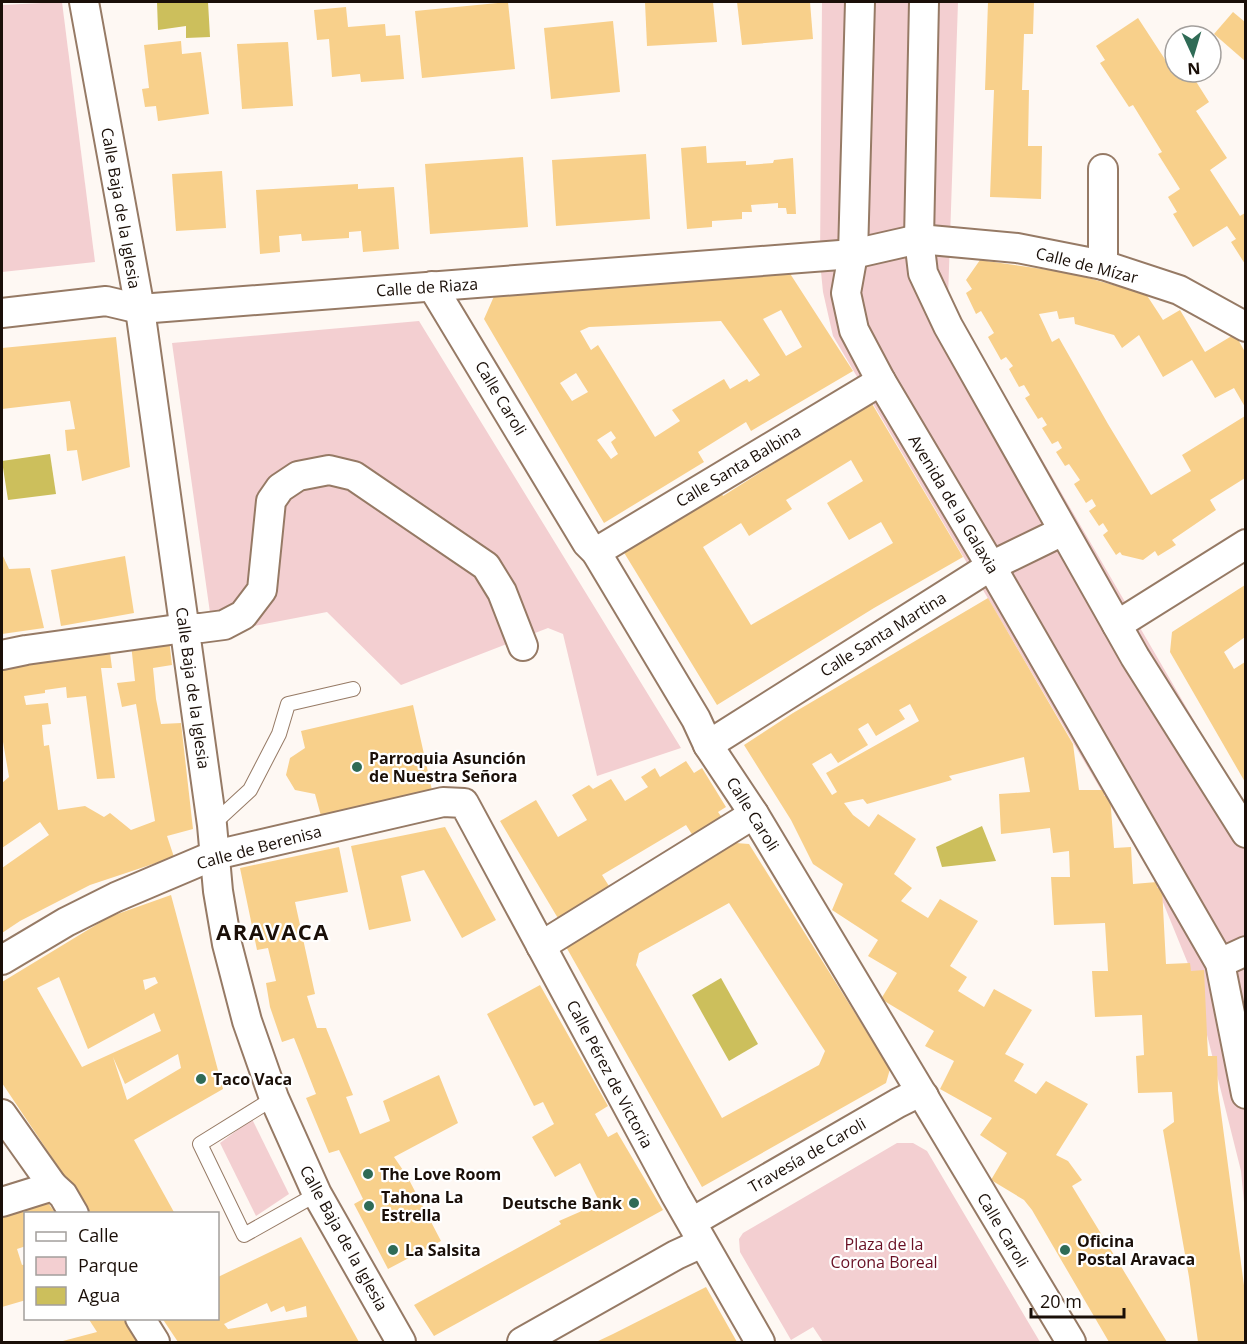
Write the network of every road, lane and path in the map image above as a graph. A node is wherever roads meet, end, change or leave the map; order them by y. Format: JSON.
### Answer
{"nodes":[{"id":1,"x":84,"y":2,"type":"edge"},
{"id":2,"x":860,"y":2,"type":"edge"},
{"id":3,"x":924,"y":2,"type":"edge"},
{"id":4,"x":1103,"y":169,"type":"dead end"},
{"id":5,"x":919,"y":239,"type":"junction"},
{"id":6,"x":853,"y":254,"type":"junction"},
{"id":7,"x":1103,"y":265,"type":"junction"},
{"id":8,"x":432,"y":286,"type":"junction"},
{"id":9,"x":140,"y":309,"type":"junction"},
{"id":10,"x":2,"y":314,"type":"edge"},
{"id":11,"x":1245,"y":327,"type":"edge"},
{"id":12,"x":881,"y":381,"type":"junction"},
{"id":13,"x":1063,"y":531,"type":"junction"},
{"id":14,"x":1245,"y":544,"type":"edge"},
{"id":15,"x":596,"y":552,"type":"junction"},
{"id":16,"x":991,"y":566,"type":"junction"},
{"id":17,"x":1117,"y":625,"type":"junction"},
{"id":18,"x":185,"y":628,"type":"junction"},
{"id":19,"x":523,"y":646,"type":"dead end"},
{"id":20,"x":2,"y":655,"type":"edge"},
{"id":21,"x":353,"y":689,"type":"dead end"},
{"id":22,"x":708,"y":745,"type":"junction"},
{"id":23,"x":464,"y":803,"type":"joint"},
{"id":24,"x":754,"y":814,"type":"junction"},
{"id":25,"x":212,"y":825,"type":"junction"},
{"id":26,"x":1245,"y":833,"type":"edge"},
{"id":27,"x":215,"y":855,"type":"junction"},
{"id":28,"x":541,"y":946,"type":"junction"},
{"id":29,"x":1233,"y":957,"type":"edge"},
{"id":30,"x":2,"y":960,"type":"edge"},
{"id":31,"x":1245,"y":1094,"type":"edge"},
{"id":32,"x":924,"y":1096,"type":"junction"},
{"id":33,"x":274,"y":1098,"type":"junction"},
{"id":34,"x":2,"y":1114,"type":"edge"},
{"id":35,"x":52,"y":1186,"type":"junction"},
{"id":36,"x":317,"y":1194,"type":"junction"},
{"id":37,"x":2,"y":1202,"type":"edge"},
{"id":38,"x":73,"y":1212,"type":"edge"},
{"id":39,"x":697,"y":1232,"type":"junction"},
{"id":40,"x":141,"y":1320,"type":"edge"},
{"id":41,"x":155,"y":1342,"type":"edge"},
{"id":42,"x":401,"y":1342,"type":"edge"},
{"id":43,"x":522,"y":1342,"type":"edge"},
{"id":44,"x":760,"y":1342,"type":"edge"},
{"id":45,"x":1071,"y":1342,"type":"edge"}],
"edges":[{"from":1,"to":9,"type":"street","name":"Calle Baja de la Iglesia"},
{"from":2,"to":6,"type":"street","name":"Avenida de la Galaxia"},
{"from":3,"to":5,"type":"street"},
{"from":4,"to":7,"type":"street"},
{"from":5,"to":6,"type":"street","name":"Calle de Mízar"},
{"from":5,"to":7,"type":"street","name":"Calle de Mízar"},
{"from":5,"to":13,"type":"street"},
{"from":6,"to":8,"type":"street","name":"Calle de Riaza"},
{"from":6,"to":12,"type":"street","name":"Avenida de la Galaxia"},
{"from":7,"to":11,"type":"street","name":"Calle de Mízar"},
{"from":8,"to":9,"type":"street","name":"Calle de Riaza"},
{"from":8,"to":15,"type":"street","name":"Calle Caroli"},
{"from":9,"to":10,"type":"street","name":"Calle de Riaza"},
{"from":9,"to":18,"type":"street","name":"Calle Baja de la Iglesia"},
{"from":12,"to":15,"type":"street","name":"Calle Santa Balbina"},
{"from":12,"to":16,"type":"street","name":"Avenida de la Galaxia"},
{"from":13,"to":16,"type":"street","name":"Calle Santa Martina"},
{"from":13,"to":17,"type":"street"},
{"from":14,"to":17,"type":"street"},
{"from":15,"to":22,"type":"street","name":"Calle Caroli"},
{"from":16,"to":22,"type":"street","name":"Calle Santa Martina"},
{"from":16,"to":29,"type":"street","name":"Avenida de la Galaxia"},
{"from":17,"to":26,"type":"street"},
{"from":18,"to":19,"type":"street"},
{"from":18,"to":20,"type":"street"},
{"from":18,"to":25,"type":"street","name":"Calle Baja de la Iglesia"},
{"from":21,"to":25,"type":"lane"},
{"from":22,"to":24,"type":"street","name":"Calle Caroli"},
{"from":23,"to":27,"type":"street","name":"Calle de Berenisa"},
{"from":23,"to":28,"type":"street","name":"Calle Pérez de Victoria"},
{"from":24,"to":28,"type":"street"},
{"from":24,"to":32,"type":"street","name":"Calle Caroli"},
{"from":25,"to":27,"type":"street","name":"Calle Baja de la Iglesia"},
{"from":27,"to":30,"type":"street","name":"Calle de Berenisa"},
{"from":27,"to":33,"type":"street","name":"Calle Baja de la Iglesia"},
{"from":28,"to":39,"type":"street","name":"Calle Pérez de Victoria"},
{"from":29,"to":31,"type":"street","name":"Avenida de la Galaxia"},
{"from":32,"to":39,"type":"street","name":"Travesía de Caroli"},
{"from":32,"to":45,"type":"street","name":"Calle Caroli"},
{"from":33,"to":36,"type":"street","name":"Calle Baja de la Iglesia"},
{"from":33,"to":36,"type":"lane"},
{"from":34,"to":35,"type":"street"},
{"from":35,"to":37,"type":"street"},
{"from":35,"to":38,"type":"street"},
{"from":36,"to":42,"type":"street","name":"Calle Baja de la Iglesia"},
{"from":39,"to":43,"type":"street","name":"Travesía de Caroli"},
{"from":39,"to":44,"type":"street","name":"Calle Pérez de Victoria"},
{"from":40,"to":41,"type":"street"}]}
